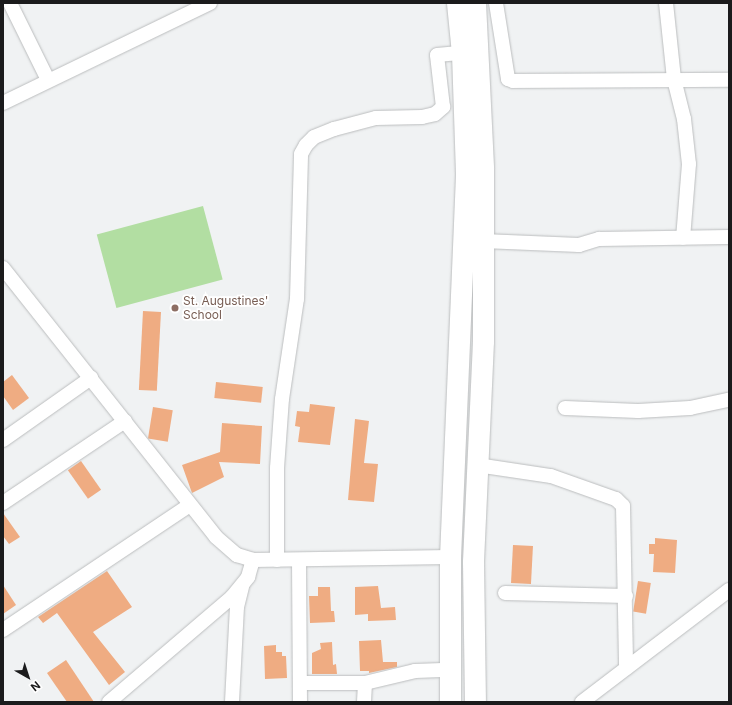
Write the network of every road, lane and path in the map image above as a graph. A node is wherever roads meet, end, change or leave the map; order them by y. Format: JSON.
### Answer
{"nodes":[{"id":1,"x":10,"y":3,"type":"edge"},
{"id":2,"x":210,"y":3,"type":"edge"},
{"id":3,"x":457,"y":3,"type":"edge"},
{"id":4,"x":475,"y":3,"type":"edge"},
{"id":5,"x":496,"y":3,"type":"edge"},
{"id":6,"x":666,"y":3,"type":"edge"},
{"id":7,"x":462,"y":52,"type":"junction"},
{"id":8,"x":674,"y":79,"type":"junction"},
{"id":9,"x":48,"y":80,"type":"junction"},
{"id":10,"x":729,"y":80,"type":"edge"},
{"id":11,"x":3,"y":103,"type":"edge"},
{"id":12,"x":729,"y":237,"type":"edge"},
{"id":13,"x":683,"y":238,"type":"junction"},
{"id":14,"x":483,"y":241,"type":"junction"},
{"id":15,"x":3,"y":268,"type":"edge"},
{"id":16,"x":91,"y":378,"type":"junction"},
{"id":17,"x":729,"y":400,"type":"edge"},
{"id":18,"x":565,"y":408,"type":"dead end"},
{"id":19,"x":125,"y":421,"type":"junction"},
{"id":20,"x":3,"y":440,"type":"edge"},
{"id":21,"x":477,"y":465,"type":"junction"},
{"id":22,"x":3,"y":503,"type":"edge"},
{"id":23,"x":190,"y":505,"type":"junction"},
{"id":24,"x":450,"y":557,"type":"junction"},
{"id":25,"x":253,"y":560,"type":"junction"},
{"id":26,"x":277,"y":560,"type":"junction"},
{"id":27,"x":299,"y":560,"type":"junction"},
{"id":28,"x":242,"y":587,"type":"junction"},
{"id":29,"x":729,"y":590,"type":"edge"},
{"id":30,"x":505,"y":593,"type":"dead end"},
{"id":31,"x":626,"y":596,"type":"junction"},
{"id":32,"x":3,"y":630,"type":"edge"},
{"id":33,"x":626,"y":668,"type":"junction"},
{"id":34,"x":448,"y":670,"type":"junction"},
{"id":35,"x":300,"y":683,"type":"junction"},
{"id":36,"x":365,"y":683,"type":"junction"},
{"id":37,"x":584,"y":701,"type":"edge"},
{"id":38,"x":109,"y":702,"type":"edge"},
{"id":39,"x":232,"y":702,"type":"edge"},
{"id":40,"x":300,"y":702,"type":"edge"},
{"id":41,"x":364,"y":702,"type":"edge"},
{"id":42,"x":450,"y":702,"type":"edge"},
{"id":43,"x":475,"y":702,"type":"edge"}],
"edges":[{"from":1,"to":9,"type":"street"},
{"from":2,"to":9,"type":"street"},
{"from":3,"to":7,"type":"main road"},
{"from":4,"to":14,"type":"main road"},
{"from":5,"to":8,"type":"street"},
{"from":6,"to":8,"type":"street"},
{"from":7,"to":24,"type":"main road"},
{"from":7,"to":26,"type":"street"},
{"from":8,"to":10,"type":"street"},
{"from":8,"to":13,"type":"street"},
{"from":9,"to":11,"type":"street"},
{"from":12,"to":13,"type":"street"},
{"from":13,"to":14,"type":"street"},
{"from":14,"to":21,"type":"main road"},
{"from":15,"to":16,"type":"street"},
{"from":16,"to":19,"type":"street"},
{"from":16,"to":20,"type":"street"},
{"from":17,"to":18,"type":"street"},
{"from":19,"to":22,"type":"street"},
{"from":19,"to":23,"type":"street"},
{"from":21,"to":31,"type":"street"},
{"from":21,"to":43,"type":"main road"},
{"from":23,"to":25,"type":"street"},
{"from":23,"to":32,"type":"street"},
{"from":24,"to":27,"type":"street"},
{"from":24,"to":34,"type":"main road"},
{"from":25,"to":26,"type":"street"},
{"from":25,"to":28,"type":"street"},
{"from":26,"to":27,"type":"street"},
{"from":27,"to":35,"type":"street"},
{"from":28,"to":38,"type":"street"},
{"from":28,"to":39,"type":"street"},
{"from":29,"to":33,"type":"street"},
{"from":30,"to":31,"type":"street"},
{"from":31,"to":33,"type":"street"},
{"from":33,"to":37,"type":"street"},
{"from":34,"to":36,"type":"street"},
{"from":34,"to":42,"type":"main road"},
{"from":35,"to":36,"type":"street"},
{"from":35,"to":40,"type":"street"},
{"from":36,"to":41,"type":"street"}]}
